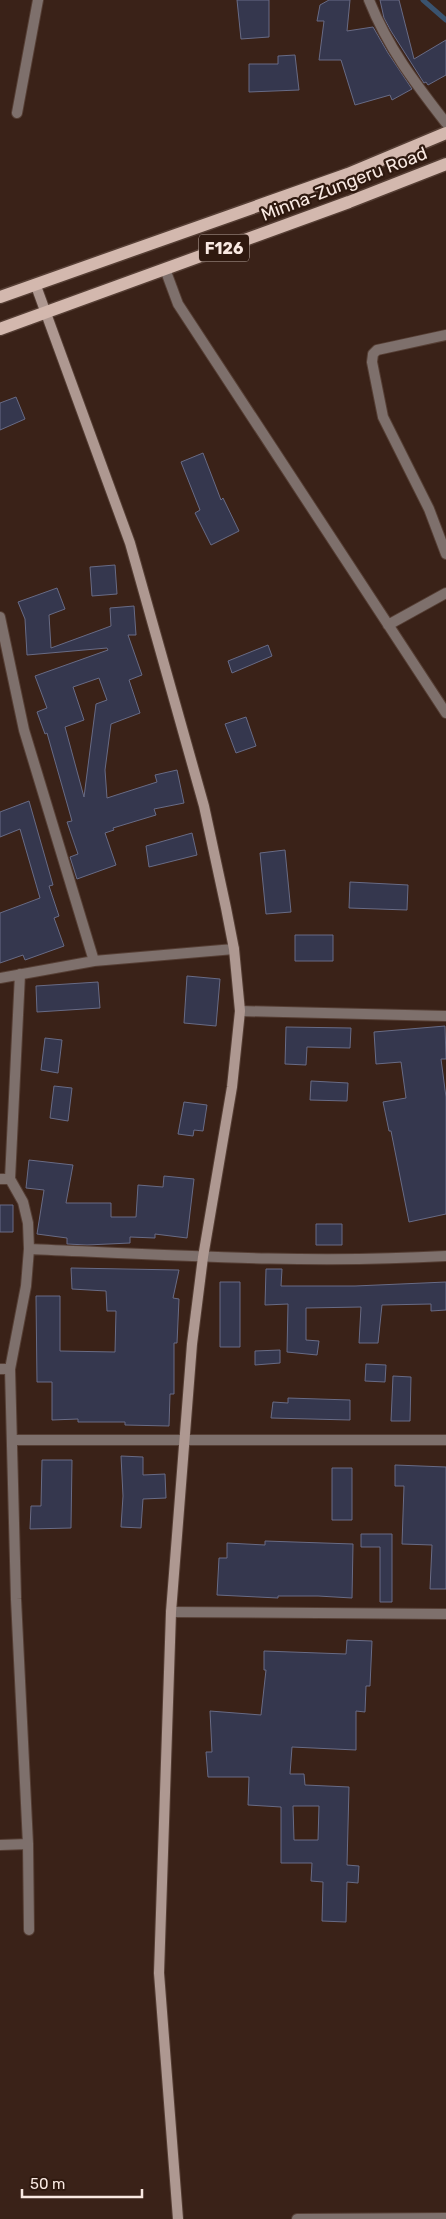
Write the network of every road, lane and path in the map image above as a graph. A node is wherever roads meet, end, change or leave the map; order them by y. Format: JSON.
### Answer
{"nodes":[{"id":1,"x":38,"y":0,"type":"edge"},
{"id":2,"x":369,"y":0,"type":"edge"},
{"id":3,"x":17,"y":113,"type":"dead end"},
{"id":4,"x":446,"y":123,"type":"edge"},
{"id":5,"x":446,"y":133,"type":"edge"},
{"id":6,"x":446,"y":164,"type":"edge"},
{"id":7,"x":165,"y":269,"type":"junction"},
{"id":8,"x":36,"y":286,"type":"junction"},
{"id":9,"x":0,"y":298,"type":"edge"},
{"id":10,"x":44,"y":313,"type":"junction"},
{"id":11,"x":0,"y":329,"type":"edge"},
{"id":12,"x":446,"y":335,"type":"edge"},
{"id":13,"x":446,"y":554,"type":"edge"},
{"id":14,"x":446,"y":594,"type":"edge"},
{"id":15,"x":0,"y":616,"type":"edge"},
{"id":16,"x":388,"y":625,"type":"junction"},
{"id":17,"x":446,"y":713,"type":"edge"},
{"id":18,"x":234,"y":949,"type":"junction"},
{"id":19,"x":94,"y":961,"type":"junction"},
{"id":20,"x":20,"y":974,"type":"junction"},
{"id":21,"x":0,"y":978,"type":"edge"},
{"id":22,"x":240,"y":1011,"type":"junction"},
{"id":23,"x":446,"y":1016,"type":"edge"},
{"id":24,"x":5,"y":1179,"type":"edge"},
{"id":25,"x":29,"y":1249,"type":"junction"},
{"id":26,"x":446,"y":1256,"type":"edge"},
{"id":27,"x":203,"y":1257,"type":"junction"},
{"id":28,"x":5,"y":1369,"type":"edge"},
{"id":29,"x":12,"y":1440,"type":"junction"},
{"id":30,"x":446,"y":1440,"type":"edge"},
{"id":31,"x":183,"y":1441,"type":"junction"},
{"id":32,"x":170,"y":1612,"type":"junction"},
{"id":33,"x":446,"y":1614,"type":"edge"},
{"id":34,"x":28,"y":1844,"type":"junction"},
{"id":35,"x":0,"y":1845,"type":"edge"},
{"id":36,"x":29,"y":1930,"type":"dead end"},
{"id":37,"x":446,"y":2218,"type":"edge"},
{"id":38,"x":178,"y":2219,"type":"edge"},
{"id":39,"x":297,"y":2219,"type":"edge"},
{"id":40,"x":319,"y":2219,"type":"edge"}],
"edges":[{"from":1,"to":3,"type":"street"},
{"from":2,"to":4,"type":"street"},
{"from":5,"to":8,"type":"main road","name":"Minna-Zungeru Road","number":"F126"},
{"from":6,"to":7,"type":"main road","name":"Minna-Zungeru Road","number":"F126"},
{"from":7,"to":10,"type":"main road","name":"Minna-Zungeru Road","number":"F126"},
{"from":7,"to":16,"type":"street"},
{"from":8,"to":9,"type":"main road","name":"Minna-Zungeru Road","number":"F126"},
{"from":8,"to":10,"type":"street"},
{"from":10,"to":11,"type":"main road","name":"Minna-Zungeru Road","number":"F126"},
{"from":10,"to":18,"type":"street"},
{"from":12,"to":13,"type":"street"},
{"from":14,"to":16,"type":"street"},
{"from":15,"to":19,"type":"street"},
{"from":16,"to":17,"type":"street"},
{"from":18,"to":19,"type":"street"},
{"from":18,"to":22,"type":"street"},
{"from":19,"to":20,"type":"street"},
{"from":20,"to":21,"type":"street"},
{"from":20,"to":24,"type":"street"},
{"from":22,"to":23,"type":"street"},
{"from":22,"to":27,"type":"street"},
{"from":24,"to":25,"type":"street"},
{"from":25,"to":27,"type":"street"},
{"from":25,"to":28,"type":"street"},
{"from":26,"to":27,"type":"street"},
{"from":27,"to":31,"type":"street"},
{"from":28,"to":29,"type":"street"},
{"from":29,"to":31,"type":"street"},
{"from":29,"to":34,"type":"street"},
{"from":30,"to":31,"type":"street"},
{"from":31,"to":32,"type":"street"},
{"from":32,"to":33,"type":"street"},
{"from":32,"to":38,"type":"street"},
{"from":34,"to":35,"type":"street"},
{"from":34,"to":36,"type":"street"},
{"from":37,"to":40,"type":"street"},
{"from":39,"to":40,"type":"street"}]}
